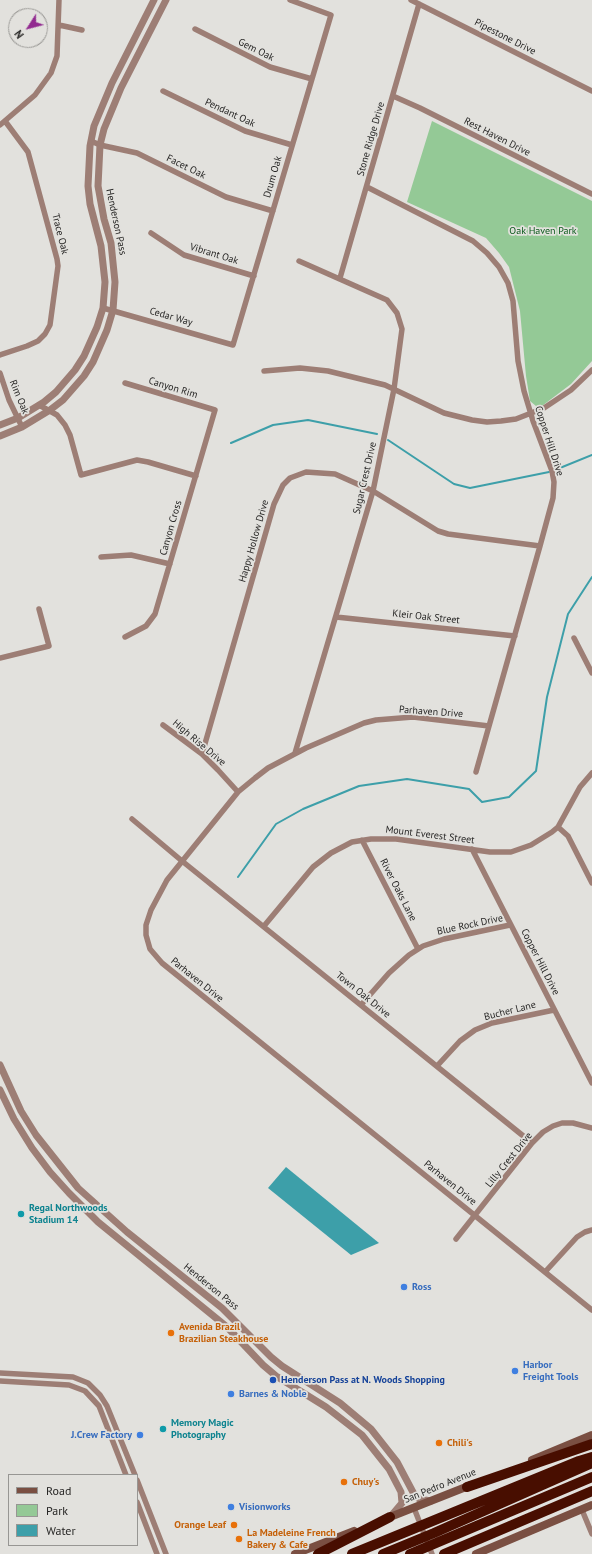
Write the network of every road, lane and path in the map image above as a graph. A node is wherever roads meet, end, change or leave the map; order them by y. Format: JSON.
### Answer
{"nodes":[{"id":1,"x":59,"y":0,"type":"edge"},
{"id":2,"x":154,"y":0,"type":"edge"},
{"id":3,"x":166,"y":0,"type":"edge"},
{"id":4,"x":290,"y":0,"type":"edge"},
{"id":5,"x":411,"y":0,"type":"edge"},
{"id":6,"x":419,"y":4,"type":"junction"},
{"id":7,"x":59,"y":25,"type":"junction"},
{"id":8,"x":195,"y":29,"type":"dead end"},
{"id":9,"x":82,"y":30,"type":"dead end"},
{"id":10,"x":312,"y":80,"type":"junction"},
{"id":11,"x":163,"y":91,"type":"dead end"},
{"id":12,"x":592,"y":91,"type":"edge"},
{"id":13,"x":393,"y":96,"type":"junction"},
{"id":14,"x":3,"y":123,"type":"edge"},
{"id":15,"x":91,"y":141,"type":"junction"},
{"id":16,"x":292,"y":145,"type":"junction"},
{"id":17,"x":100,"y":146,"type":"junction"},
{"id":18,"x":367,"y":187,"type":"junction"},
{"id":19,"x":592,"y":194,"type":"edge"},
{"id":20,"x":273,"y":211,"type":"junction"},
{"id":21,"x":151,"y":233,"type":"dead end"},
{"id":22,"x":299,"y":261,"type":"dead end"},
{"id":23,"x":254,"y":276,"type":"junction"},
{"id":24,"x":340,"y":278,"type":"junction"},
{"id":25,"x":103,"y":308,"type":"junction"},
{"id":26,"x":113,"y":310,"type":"junction"},
{"id":27,"x":233,"y":345,"type":"joint"},
{"id":28,"x":0,"y":355,"type":"edge"},
{"id":29,"x":592,"y":370,"type":"edge"},
{"id":30,"x":264,"y":371,"type":"dead end"},
{"id":31,"x":0,"y":372,"type":"edge"},
{"id":32,"x":125,"y":383,"type":"dead end"},
{"id":33,"x":394,"y":389,"type":"junction"},
{"id":34,"x":39,"y":405,"type":"junction"},
{"id":35,"x":50,"y":410,"type":"junction"},
{"id":36,"x":215,"y":410,"type":"joint"},
{"id":37,"x":530,"y":413,"type":"junction"},
{"id":38,"x":18,"y":418,"type":"junction"},
{"id":39,"x":0,"y":425,"type":"edge"},
{"id":40,"x":22,"y":428,"type":"junction"},
{"id":41,"x":0,"y":436,"type":"edge"},
{"id":42,"x":196,"y":476,"type":"junction"},
{"id":43,"x":373,"y":491,"type":"junction"},
{"id":44,"x":540,"y":546,"type":"junction"},
{"id":45,"x":101,"y":557,"type":"dead end"},
{"id":46,"x":170,"y":564,"type":"junction"},
{"id":47,"x":39,"y":609,"type":"dead end"},
{"id":48,"x":336,"y":617,"type":"junction"},
{"id":49,"x":515,"y":636,"type":"junction"},
{"id":50,"x":125,"y":637,"type":"dead end"},
{"id":51,"x":574,"y":638,"type":"dead end"},
{"id":52,"x":0,"y":658,"type":"edge"},
{"id":53,"x":592,"y":672,"type":"edge"},
{"id":54,"x":164,"y":725,"type":"dead end"},
{"id":55,"x":489,"y":726,"type":"junction"},
{"id":56,"x":295,"y":753,"type":"junction"},
{"id":57,"x":202,"y":754,"type":"junction"},
{"id":58,"x":476,"y":772,"type":"dead end"},
{"id":59,"x":592,"y":774,"type":"edge"},
{"id":60,"x":238,"y":792,"type":"junction"},
{"id":61,"x":132,"y":819,"type":"dead end"},
{"id":62,"x":558,"y":826,"type":"junction"},
{"id":63,"x":362,"y":840,"type":"junction"},
{"id":64,"x":472,"y":850,"type":"junction"},
{"id":65,"x":182,"y":861,"type":"junction"},
{"id":66,"x":592,"y":883,"type":"edge"},
{"id":67,"x":510,"y":925,"type":"junction"},
{"id":68,"x":264,"y":926,"type":"junction"},
{"id":69,"x":418,"y":949,"type":"junction"},
{"id":70,"x":361,"y":1005,"type":"junction"},
{"id":71,"x":554,"y":1010,"type":"junction"},
{"id":72,"x":0,"y":1065,"type":"edge"},
{"id":73,"x":437,"y":1066,"type":"junction"},
{"id":74,"x":592,"y":1083,"type":"edge"},
{"id":75,"x":0,"y":1090,"type":"edge"},
{"id":76,"x":21,"y":1111,"type":"junction"},
{"id":77,"x":14,"y":1119,"type":"junction"},
{"id":78,"x":592,"y":1128,"type":"edge"},
{"id":79,"x":532,"y":1142,"type":"junction"},
{"id":80,"x":89,"y":1199,"type":"junction"},
{"id":81,"x":82,"y":1206,"type":"junction"},
{"id":82,"x":476,"y":1216,"type":"junction"},
{"id":83,"x":592,"y":1230,"type":"edge"},
{"id":84,"x":456,"y":1239,"type":"dead end"},
{"id":85,"x":170,"y":1266,"type":"junction"},
{"id":86,"x":545,"y":1272,"type":"junction"},
{"id":87,"x":163,"y":1275,"type":"junction"},
{"id":88,"x":592,"y":1310,"type":"edge"},
{"id":89,"x":0,"y":1373,"type":"edge"},
{"id":90,"x":31,"y":1375,"type":"junction"},
{"id":91,"x":0,"y":1381,"type":"edge"},
{"id":92,"x":30,"y":1383,"type":"junction"},
{"id":93,"x":350,"y":1412,"type":"junction"},
{"id":94,"x":344,"y":1419,"type":"junction"},
{"id":95,"x":592,"y":1435,"type":"edge"},
{"id":96,"x":592,"y":1444,"type":"edge"},
{"id":97,"x":592,"y":1457,"type":"edge"},
{"id":98,"x":592,"y":1463,"type":"edge"},
{"id":99,"x":126,"y":1474,"type":"edge"},
{"id":100,"x":135,"y":1474,"type":"edge"},
{"id":101,"x":592,"y":1477,"type":"edge"},
{"id":102,"x":138,"y":1483,"type":"edge"},
{"id":103,"x":467,"y":1487,"type":"junction"},
{"id":104,"x":592,"y":1491,"type":"edge"},
{"id":105,"x":431,"y":1501,"type":"junction"},
{"id":106,"x":138,"y":1505,"type":"edge"},
{"id":107,"x":592,"y":1506,"type":"edge"},
{"id":108,"x":414,"y":1508,"type":"junction"},
{"id":109,"x":582,"y":1510,"type":"junction"},
{"id":110,"x":390,"y":1517,"type":"junction"},
{"id":111,"x":592,"y":1534,"type":"edge"},
{"id":112,"x":157,"y":1554,"type":"edge"},
{"id":113,"x":166,"y":1554,"type":"edge"},
{"id":114,"x":294,"y":1554,"type":"edge"},
{"id":115,"x":318,"y":1554,"type":"edge"},
{"id":116,"x":352,"y":1554,"type":"edge"},
{"id":117,"x":383,"y":1554,"type":"edge"},
{"id":118,"x":410,"y":1554,"type":"edge"},
{"id":119,"x":432,"y":1554,"type":"edge"},
{"id":120,"x":444,"y":1554,"type":"edge"},
{"id":121,"x":476,"y":1554,"type":"edge"}],
"edges":[{"from":1,"to":7,"type":"street"},
{"from":2,"to":15,"type":"street","name":"Henderson Pass"},
{"from":3,"to":17,"type":"street","name":"Henderson Pass"},
{"from":4,"to":10,"type":"street","name":"Drum Oak"},
{"from":5,"to":6,"type":"street","name":"Pipestone Drive"},
{"from":6,"to":12,"type":"street","name":"Pipestone Drive"},
{"from":6,"to":13,"type":"street","name":"Stone Ridge Drive"},
{"from":7,"to":9,"type":"street"},
{"from":7,"to":14,"type":"street"},
{"from":8,"to":10,"type":"street","name":"Gem Oak"},
{"from":10,"to":16,"type":"street","name":"Drum Oak"},
{"from":11,"to":16,"type":"street","name":"Pendant Oak"},
{"from":13,"to":18,"type":"street","name":"Stone Ridge Drive"},
{"from":13,"to":19,"type":"street","name":"Rest Haven Drive"},
{"from":14,"to":28,"type":"street","name":"Trace Oak"},
{"from":15,"to":17,"type":"street","name":"Facet Oak"},
{"from":15,"to":25,"type":"street","name":"Henderson Pass"},
{"from":16,"to":20,"type":"street","name":"Drum Oak"},
{"from":17,"to":20,"type":"street","name":"Facet Oak"},
{"from":17,"to":26,"type":"street","name":"Henderson Pass"},
{"from":18,"to":24,"type":"street","name":"Stone Ridge Drive"},
{"from":18,"to":37,"type":"street","name":"Copper Hill Drive"},
{"from":20,"to":23,"type":"street","name":"Drum Oak"},
{"from":21,"to":23,"type":"street","name":"Vibrant Oak"},
{"from":22,"to":24,"type":"street","name":"Sugar Crest Drive"},
{"from":23,"to":27,"type":"street","name":"Drum Oak"},
{"from":24,"to":33,"type":"street","name":"Sugar Crest Drive"},
{"from":25,"to":26,"type":"street","name":"Cedar Way"},
{"from":25,"to":34,"type":"street","name":"Henderson Pass"},
{"from":26,"to":27,"type":"street","name":"Cedar Way"},
{"from":26,"to":35,"type":"street","name":"Henderson Pass"},
{"from":29,"to":37,"type":"street"},
{"from":30,"to":33,"type":"street"},
{"from":31,"to":38,"type":"street","name":"Rim Oak"},
{"from":32,"to":36,"type":"street","name":"Canyon Rim"},
{"from":33,"to":37,"type":"street"},
{"from":33,"to":43,"type":"street","name":"Sugar Crest Drive"},
{"from":34,"to":35,"type":"street"},
{"from":34,"to":38,"type":"street","name":"Henderson Pass"},
{"from":35,"to":40,"type":"street","name":"Henderson Pass"},
{"from":35,"to":42,"type":"street"},
{"from":36,"to":42,"type":"street","name":"Canyon Cross"},
{"from":37,"to":44,"type":"street","name":"Copper Hill Drive"},
{"from":38,"to":39,"type":"street","name":"Henderson Pass"},
{"from":38,"to":40,"type":"street","name":"Rim Oak"},
{"from":40,"to":41,"type":"street","name":"Henderson Pass"},
{"from":42,"to":46,"type":"street","name":"Canyon Cross"},
{"from":43,"to":44,"type":"street","name":"Happy Hollow Drive"},
{"from":43,"to":48,"type":"street","name":"Sugar Crest Drive"},
{"from":43,"to":57,"type":"street","name":"Happy Hollow Drive"},
{"from":44,"to":49,"type":"street","name":"Copper Hill Drive"},
{"from":45,"to":46,"type":"street"},
{"from":46,"to":50,"type":"street","name":"Canyon Cross"},
{"from":47,"to":52,"type":"street"},
{"from":48,"to":49,"type":"street","name":"Kleir Oak Street"},
{"from":48,"to":56,"type":"street","name":"Sugar Crest Drive"},
{"from":49,"to":55,"type":"street","name":"Copper Hill Drive"},
{"from":51,"to":53,"type":"street"},
{"from":54,"to":57,"type":"street","name":"High Rise Drive"},
{"from":55,"to":56,"type":"street","name":"Parhaven Drive"},
{"from":55,"to":58,"type":"street","name":"Copper Hill Drive"},
{"from":56,"to":60,"type":"street","name":"Parhaven Drive"},
{"from":57,"to":60,"type":"street","name":"High Rise Drive"},
{"from":59,"to":62,"type":"street","name":"Mount Everest Street"},
{"from":60,"to":65,"type":"street","name":"Parhaven Drive"},
{"from":61,"to":65,"type":"street","name":"Town Oak Drive"},
{"from":62,"to":64,"type":"street","name":"Mount Everest Street"},
{"from":62,"to":66,"type":"street"},
{"from":63,"to":64,"type":"street","name":"Mount Everest Street"},
{"from":63,"to":68,"type":"street","name":"Mount Everest Street"},
{"from":63,"to":69,"type":"street","name":"River Oaks Lane"},
{"from":64,"to":67,"type":"street","name":"Copper Hill Drive"},
{"from":65,"to":68,"type":"street","name":"Town Oak Drive"},
{"from":65,"to":82,"type":"street","name":"Parhaven Drive"},
{"from":67,"to":69,"type":"street","name":"Blue Rock Drive"},
{"from":67,"to":71,"type":"street","name":"Copper Hill Drive"},
{"from":68,"to":70,"type":"street","name":"Town Oak Drive"},
{"from":69,"to":70,"type":"street","name":"Blue Rock Drive"},
{"from":70,"to":73,"type":"street","name":"Town Oak Drive"},
{"from":71,"to":73,"type":"street","name":"Bucher Lane"},
{"from":71,"to":74,"type":"street","name":"Copper Hill Drive"},
{"from":72,"to":76,"type":"street","name":"Henderson Pass"},
{"from":73,"to":79,"type":"street","name":"Town Oak Drive"},
{"from":75,"to":77,"type":"street","name":"Henderson Pass"},
{"from":76,"to":77,"type":"street"},
{"from":76,"to":80,"type":"street","name":"Henderson Pass"},
{"from":77,"to":81,"type":"street","name":"Henderson Pass"},
{"from":78,"to":79,"type":"street","name":"Lilly Crest Drive"},
{"from":79,"to":82,"type":"street","name":"Lilly Crest Drive"},
{"from":80,"to":81,"type":"street"},
{"from":80,"to":85,"type":"street","name":"Henderson Pass"},
{"from":81,"to":87,"type":"street","name":"Henderson Pass"},
{"from":82,"to":84,"type":"street","name":"Lilly Crest Drive"},
{"from":82,"to":86,"type":"street","name":"Parhaven Drive"},
{"from":83,"to":86,"type":"street"},
{"from":85,"to":87,"type":"street"},
{"from":85,"to":93,"type":"street","name":"Henderson Pass"},
{"from":86,"to":88,"type":"street","name":"Parhaven Drive"},
{"from":87,"to":94,"type":"street","name":"Henderson Pass"},
{"from":89,"to":90,"type":"street"},
{"from":90,"to":92,"type":"street"},
{"from":90,"to":100,"type":"street"},
{"from":91,"to":92,"type":"street"},
{"from":92,"to":99,"type":"street"},
{"from":93,"to":94,"type":"street"},
{"from":93,"to":105,"type":"street","name":"Henderson Pass"},
{"from":94,"to":110,"type":"street","name":"Henderson Pass"},
{"from":95,"to":103,"type":"main road","name":"San Pedro Avenue"},
{"from":96,"to":103,"type":"highway"},
{"from":97,"to":116,"type":"highway"},
{"from":98,"to":117,"type":"highway"},
{"from":101,"to":118,"type":"highway"},
{"from":102,"to":113,"type":"street"},
{"from":103,"to":105,"type":"main road","name":"San Pedro Avenue"},
{"from":104,"to":120,"type":"highway"},
{"from":105,"to":108,"type":"main road","name":"San Pedro Avenue"},
{"from":106,"to":112,"type":"street"},
{"from":107,"to":109,"type":"main road"},
{"from":108,"to":110,"type":"main road","name":"San Pedro Avenue"},
{"from":108,"to":119,"type":"street"},
{"from":109,"to":111,"type":"street"},
{"from":109,"to":121,"type":"main road"},
{"from":110,"to":114,"type":"main road","name":"San Pedro Avenue"},
{"from":110,"to":115,"type":"highway"}]}
